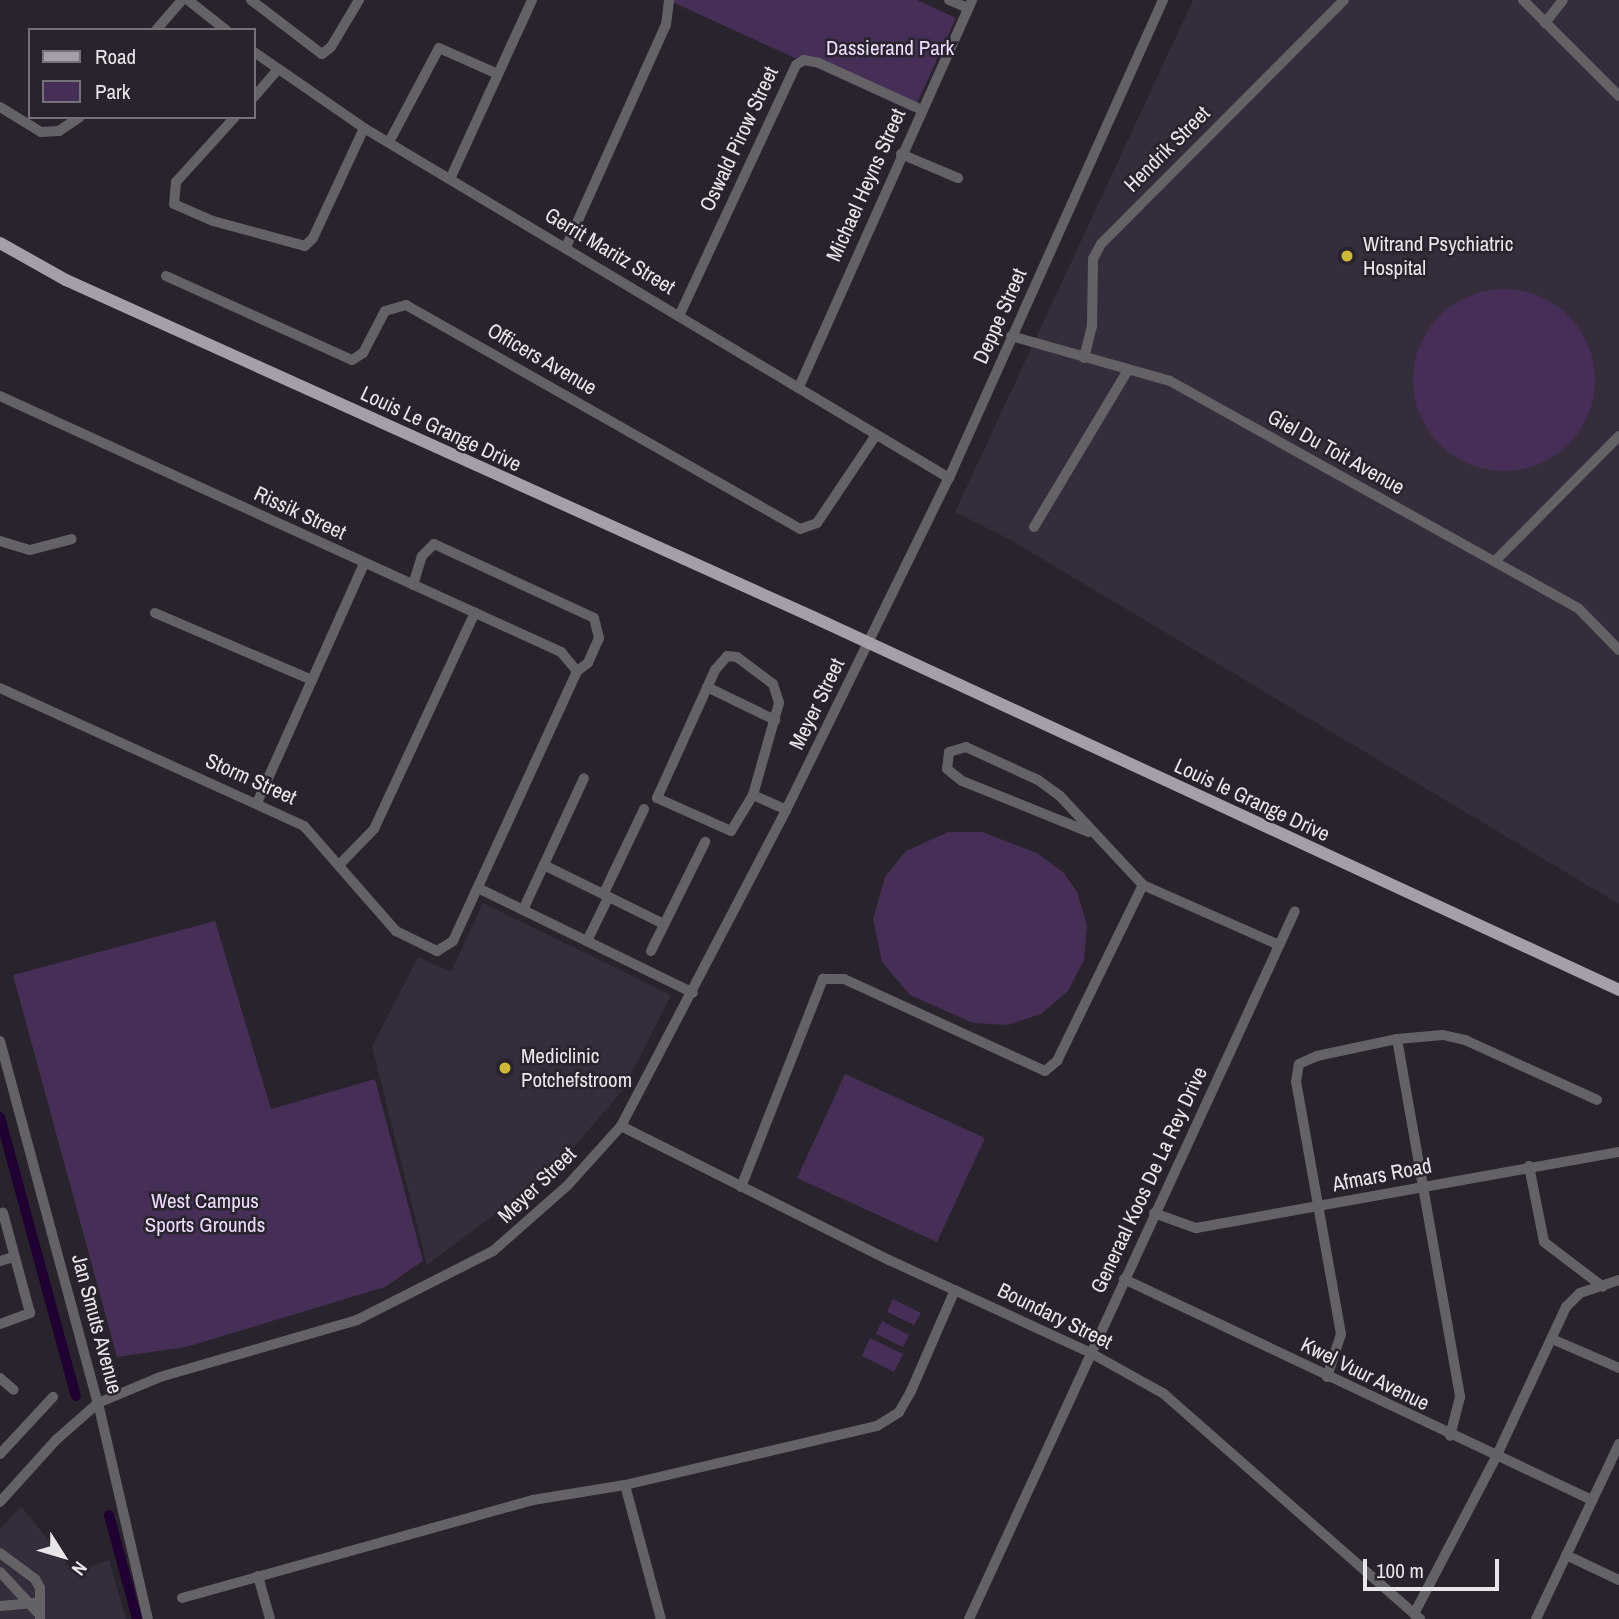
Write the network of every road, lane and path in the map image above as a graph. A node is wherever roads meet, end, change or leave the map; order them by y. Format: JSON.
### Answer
{"nodes":[{"id":1,"x":183,"y":0,"type":"edge"},
{"id":2,"x":188,"y":0,"type":"edge"},
{"id":3,"x":251,"y":0,"type":"edge"},
{"id":4,"x":532,"y":0,"type":"edge"},
{"id":5,"x":669,"y":0,"type":"edge"},
{"id":6,"x":949,"y":0,"type":"edge"},
{"id":7,"x":1163,"y":0,"type":"edge"},
{"id":8,"x":1344,"y":0,"type":"edge"},
{"id":9,"x":1524,"y":0,"type":"edge"},
{"id":10,"x":1563,"y":0,"type":"edge"},
{"id":11,"x":359,"y":1,"type":"edge"},
{"id":12,"x":970,"y":4,"type":"edge"},
{"id":13,"x":1545,"y":23,"type":"junction"},
{"id":14,"x":158,"y":28,"type":"edge"},
{"id":15,"x":223,"y":28,"type":"edge"},
{"id":16,"x":256,"y":53,"type":"edge"},
{"id":17,"x":277,"y":71,"type":"junction"},
{"id":18,"x":498,"y":74,"type":"junction"},
{"id":19,"x":256,"y":95,"type":"edge"},
{"id":20,"x":1619,"y":96,"type":"edge"},
{"id":21,"x":0,"y":107,"type":"edge"},
{"id":22,"x":920,"y":109,"type":"junction"},
{"id":23,"x":77,"y":119,"type":"edge"},
{"id":24,"x":233,"y":119,"type":"edge"},
{"id":25,"x":364,"y":128,"type":"junction"},
{"id":26,"x":388,"y":142,"type":"junction"},
{"id":27,"x":901,"y":154,"type":"junction"},
{"id":28,"x":451,"y":177,"type":"junction"},
{"id":29,"x":958,"y":178,"type":"dead end"},
{"id":30,"x":0,"y":243,"type":"edge"},
{"id":31,"x":566,"y":247,"type":"junction"},
{"id":32,"x":166,"y":276,"type":"dead end"},
{"id":33,"x":679,"y":316,"type":"junction"},
{"id":34,"x":1011,"y":336,"type":"junction"},
{"id":35,"x":1084,"y":358,"type":"junction"},
{"id":36,"x":1128,"y":370,"type":"junction"},
{"id":37,"x":799,"y":387,"type":"junction"},
{"id":38,"x":0,"y":396,"type":"edge"},
{"id":39,"x":876,"y":435,"type":"junction"},
{"id":40,"x":1619,"y":436,"type":"edge"},
{"id":41,"x":949,"y":478,"type":"junction"},
{"id":42,"x":1034,"y":527,"type":"dead end"},
{"id":43,"x":72,"y":539,"type":"dead end"},
{"id":44,"x":0,"y":541,"type":"edge"},
{"id":45,"x":1495,"y":561,"type":"junction"},
{"id":46,"x":364,"y":564,"type":"junction"},
{"id":47,"x":413,"y":585,"type":"junction"},
{"id":48,"x":475,"y":612,"type":"junction"},
{"id":49,"x":155,"y":613,"type":"dead end"},
{"id":50,"x":868,"y":645,"type":"junction"},
{"id":51,"x":1619,"y":650,"type":"edge"},
{"id":52,"x":577,"y":671,"type":"junction"},
{"id":53,"x":312,"y":680,"type":"junction"},
{"id":54,"x":707,"y":687,"type":"junction"},
{"id":55,"x":0,"y":688,"type":"edge"},
{"id":56,"x":775,"y":719,"type":"junction"},
{"id":57,"x":584,"y":778,"type":"dead end"},
{"id":58,"x":753,"y":795,"type":"junction"},
{"id":59,"x":257,"y":803,"type":"junction"},
{"id":60,"x":644,"y":808,"type":"dead end"},
{"id":61,"x":786,"y":810,"type":"junction"},
{"id":62,"x":1089,"y":832,"type":"junction"},
{"id":63,"x":705,"y":842,"type":"dead end"},
{"id":64,"x":340,"y":864,"type":"junction"},
{"id":65,"x":544,"y":865,"type":"junction"},
{"id":66,"x":1143,"y":885,"type":"junction"},
{"id":67,"x":478,"y":888,"type":"junction"},
{"id":68,"x":606,"y":895,"type":"junction"},
{"id":69,"x":523,"y":910,"type":"junction"},
{"id":70,"x":1295,"y":911,"type":"dead end"},
{"id":71,"x":664,"y":924,"type":"junction"},
{"id":72,"x":587,"y":941,"type":"junction"},
{"id":73,"x":1279,"y":945,"type":"junction"},
{"id":74,"x":651,"y":951,"type":"dead end"},
{"id":75,"x":1619,"y":990,"type":"edge"},
{"id":76,"x":693,"y":993,"type":"junction"},
{"id":77,"x":1398,"y":1039,"type":"junction"},
{"id":78,"x":0,"y":1041,"type":"edge"},
{"id":79,"x":1597,"y":1100,"type":"dead end"},
{"id":80,"x":621,"y":1126,"type":"junction"},
{"id":81,"x":1619,"y":1152,"type":"edge"},
{"id":82,"x":1529,"y":1167,"type":"junction"},
{"id":83,"x":1423,"y":1185,"type":"junction"},
{"id":84,"x":741,"y":1187,"type":"junction"},
{"id":85,"x":1318,"y":1207,"type":"junction"},
{"id":86,"x":3,"y":1213,"type":"dead end"},
{"id":87,"x":1154,"y":1213,"type":"junction"},
{"id":88,"x":14,"y":1257,"type":"junction"},
{"id":89,"x":0,"y":1261,"type":"edge"},
{"id":90,"x":1124,"y":1279,"type":"junction"},
{"id":91,"x":1619,"y":1280,"type":"edge"},
{"id":92,"x":1603,"y":1287,"type":"junction"},
{"id":93,"x":955,"y":1290,"type":"junction"},
{"id":94,"x":0,"y":1324,"type":"edge"},
{"id":95,"x":1552,"y":1339,"type":"junction"},
{"id":96,"x":1089,"y":1352,"type":"junction"},
{"id":97,"x":1619,"y":1368,"type":"edge"},
{"id":98,"x":0,"y":1377,"type":"edge"},
{"id":99,"x":1327,"y":1377,"type":"junction"},
{"id":100,"x":14,"y":1390,"type":"dead end"},
{"id":101,"x":53,"y":1397,"type":"dead end"},
{"id":102,"x":98,"y":1403,"type":"junction"},
{"id":103,"x":1450,"y":1436,"type":"junction"},
{"id":104,"x":1619,"y":1446,"type":"edge"},
{"id":105,"x":0,"y":1454,"type":"edge"},
{"id":106,"x":1496,"y":1457,"type":"junction"},
{"id":107,"x":625,"y":1485,"type":"junction"},
{"id":108,"x":1592,"y":1500,"type":"junction"},
{"id":109,"x":0,"y":1502,"type":"edge"},
{"id":110,"x":0,"y":1552,"type":"edge"},
{"id":111,"x":1566,"y":1555,"type":"junction"},
{"id":112,"x":0,"y":1572,"type":"edge"},
{"id":113,"x":258,"y":1576,"type":"junction"},
{"id":114,"x":1619,"y":1580,"type":"edge"},
{"id":115,"x":182,"y":1598,"type":"dead end"},
{"id":116,"x":35,"y":1602,"type":"junction"},
{"id":117,"x":0,"y":1606,"type":"edge"},
{"id":118,"x":40,"y":1616,"type":"edge"},
{"id":119,"x":1417,"y":1616,"type":"edge"},
{"id":120,"x":148,"y":1619,"type":"edge"},
{"id":121,"x":270,"y":1619,"type":"edge"},
{"id":122,"x":661,"y":1619,"type":"edge"},
{"id":123,"x":969,"y":1619,"type":"edge"},
{"id":124,"x":1536,"y":1619,"type":"edge"}],
"edges":[{"from":1,"to":14,"type":"street"},
{"from":2,"to":15,"type":"street"},
{"from":3,"to":11,"type":"street"},
{"from":4,"to":18,"type":"street"},
{"from":5,"to":31,"type":"street"},
{"from":6,"to":12,"type":"street"},
{"from":7,"to":34,"type":"street","name":"Deppe Street"},
{"from":8,"to":35,"type":"street","name":"Hendrik Street"},
{"from":9,"to":13,"type":"street"},
{"from":10,"to":13,"type":"street"},
{"from":12,"to":22,"type":"street","name":"Michael Heyns Street"},
{"from":13,"to":20,"type":"street"},
{"from":16,"to":17,"type":"street","name":"Gerrit Maritz Street"},
{"from":17,"to":19,"type":"street"},
{"from":17,"to":25,"type":"street","name":"Gerrit Maritz Street"},
{"from":18,"to":26,"type":"street"},
{"from":18,"to":28,"type":"street"},
{"from":21,"to":23,"type":"street"},
{"from":22,"to":27,"type":"street","name":"Michael Heyns Street"},
{"from":22,"to":33,"type":"street","name":"Oswald Pirow Street"},
{"from":24,"to":25,"type":"street"},
{"from":25,"to":26,"type":"street","name":"Gerrit Maritz Street"},
{"from":26,"to":28,"type":"street","name":"Gerrit Maritz Street"},
{"from":27,"to":29,"type":"street"},
{"from":27,"to":37,"type":"street","name":"Michael Heyns Street"},
{"from":28,"to":31,"type":"street","name":"Gerrit Maritz Street"},
{"from":30,"to":50,"type":"main road","name":"Louis Le Grange Drive"},
{"from":31,"to":33,"type":"street","name":"Gerrit Maritz Street"},
{"from":32,"to":39,"type":"street","name":"Officers Avenue"},
{"from":33,"to":37,"type":"street","name":"Gerrit Maritz Street"},
{"from":34,"to":35,"type":"street","name":"Giel Du Toit Avenue"},
{"from":34,"to":41,"type":"street","name":"Deppe Street"},
{"from":35,"to":36,"type":"street","name":"Giel Du Toit Avenue"},
{"from":36,"to":42,"type":"street"},
{"from":36,"to":45,"type":"street","name":"Giel Du Toit Avenue"},
{"from":37,"to":39,"type":"street","name":"Gerrit Maritz Street"},
{"from":38,"to":46,"type":"street","name":"Rissik Street"},
{"from":39,"to":41,"type":"street","name":"Gerrit Maritz Street"},
{"from":40,"to":45,"type":"street"},
{"from":41,"to":50,"type":"street","name":"Deppe Street"},
{"from":43,"to":44,"type":"street"},
{"from":45,"to":51,"type":"street","name":"Giel Du Toit Avenue"},
{"from":46,"to":47,"type":"street","name":"Rissik Street"},
{"from":46,"to":53,"type":"street"},
{"from":47,"to":48,"type":"street","name":"Rissik Street"},
{"from":47,"to":52,"type":"street"},
{"from":48,"to":52,"type":"street","name":"Rissik Street"},
{"from":48,"to":64,"type":"street"},
{"from":49,"to":53,"type":"street"},
{"from":50,"to":61,"type":"street","name":"Meyer Street"},
{"from":50,"to":75,"type":"main road","name":"Louis le Grange Drive"},
{"from":52,"to":67,"type":"street"},
{"from":53,"to":59,"type":"street"},
{"from":54,"to":56,"type":"street"},
{"from":54,"to":56,"type":"street"},
{"from":54,"to":58,"type":"street"},
{"from":55,"to":59,"type":"street","name":"Storm Street"},
{"from":56,"to":58,"type":"street"},
{"from":57,"to":65,"type":"street"},
{"from":58,"to":61,"type":"street"},
{"from":59,"to":64,"type":"street","name":"Storm Street"},
{"from":60,"to":68,"type":"street"},
{"from":61,"to":76,"type":"street","name":"Meyer Street"},
{"from":62,"to":62,"type":"street"},
{"from":62,"to":66,"type":"street"},
{"from":63,"to":71,"type":"street"},
{"from":64,"to":67,"type":"street","name":"Storm Street"},
{"from":65,"to":68,"type":"street"},
{"from":65,"to":69,"type":"street"},
{"from":66,"to":73,"type":"street"},
{"from":66,"to":84,"type":"street"},
{"from":67,"to":69,"type":"street"},
{"from":68,"to":71,"type":"street"},
{"from":68,"to":72,"type":"street"},
{"from":69,"to":72,"type":"street"},
{"from":70,"to":73,"type":"street","name":"Generaal Koos De La Rey Drive"},
{"from":71,"to":74,"type":"street"},
{"from":72,"to":76,"type":"street"},
{"from":73,"to":87,"type":"street","name":"Generaal Koos De La Rey Drive"},
{"from":76,"to":80,"type":"street","name":"Meyer Street"},
{"from":77,"to":79,"type":"street"},
{"from":77,"to":83,"type":"street"},
{"from":77,"to":85,"type":"street"},
{"from":78,"to":102,"type":"street","name":"Jan Smuts Avenue"},
{"from":80,"to":84,"type":"street","name":"Boundary Street"},
{"from":80,"to":102,"type":"street","name":"Meyer Street"},
{"from":81,"to":82,"type":"street","name":"Afmars Road"},
{"from":82,"to":83,"type":"street","name":"Afmars Road"},
{"from":82,"to":92,"type":"street"},
{"from":83,"to":85,"type":"street","name":"Afmars Road"},
{"from":83,"to":103,"type":"street"},
{"from":84,"to":93,"type":"street","name":"Boundary Street"},
{"from":85,"to":87,"type":"street","name":"Afmars Road"},
{"from":85,"to":99,"type":"street"},
{"from":86,"to":88,"type":"street"},
{"from":87,"to":90,"type":"street","name":"Generaal Koos De La Rey Drive"},
{"from":88,"to":89,"type":"street"},
{"from":88,"to":94,"type":"street"},
{"from":90,"to":96,"type":"street","name":"Generaal Koos De La Rey Drive"},
{"from":90,"to":99,"type":"street","name":"Kwel Vuur Avenue"},
{"from":91,"to":92,"type":"street"},
{"from":92,"to":95,"type":"street"},
{"from":93,"to":96,"type":"street","name":"Boundary Street"},
{"from":93,"to":107,"type":"street"},
{"from":95,"to":97,"type":"street"},
{"from":95,"to":106,"type":"street"},
{"from":96,"to":119,"type":"street","name":"Boundary Street"},
{"from":96,"to":123,"type":"street","name":"Generaal Koos De La Rey Drive"},
{"from":98,"to":100,"type":"street"},
{"from":99,"to":103,"type":"street","name":"Kwel Vuur Avenue"},
{"from":101,"to":105,"type":"street"},
{"from":102,"to":109,"type":"street","name":"Meyer Street"},
{"from":102,"to":120,"type":"street","name":"Jan Smuts Avenue"},
{"from":103,"to":106,"type":"street","name":"Kwel Vuur Avenue"},
{"from":104,"to":108,"type":"street"},
{"from":106,"to":108,"type":"street","name":"Kwel Vuur Avenue"},
{"from":106,"to":119,"type":"street"},
{"from":107,"to":113,"type":"street"},
{"from":107,"to":122,"type":"street"},
{"from":108,"to":111,"type":"street"},
{"from":110,"to":116,"type":"street"},
{"from":111,"to":114,"type":"street"},
{"from":111,"to":124,"type":"street"},
{"from":112,"to":116,"type":"street"},
{"from":113,"to":115,"type":"street"},
{"from":113,"to":121,"type":"street"},
{"from":116,"to":117,"type":"street"},
{"from":116,"to":118,"type":"street"}]}
